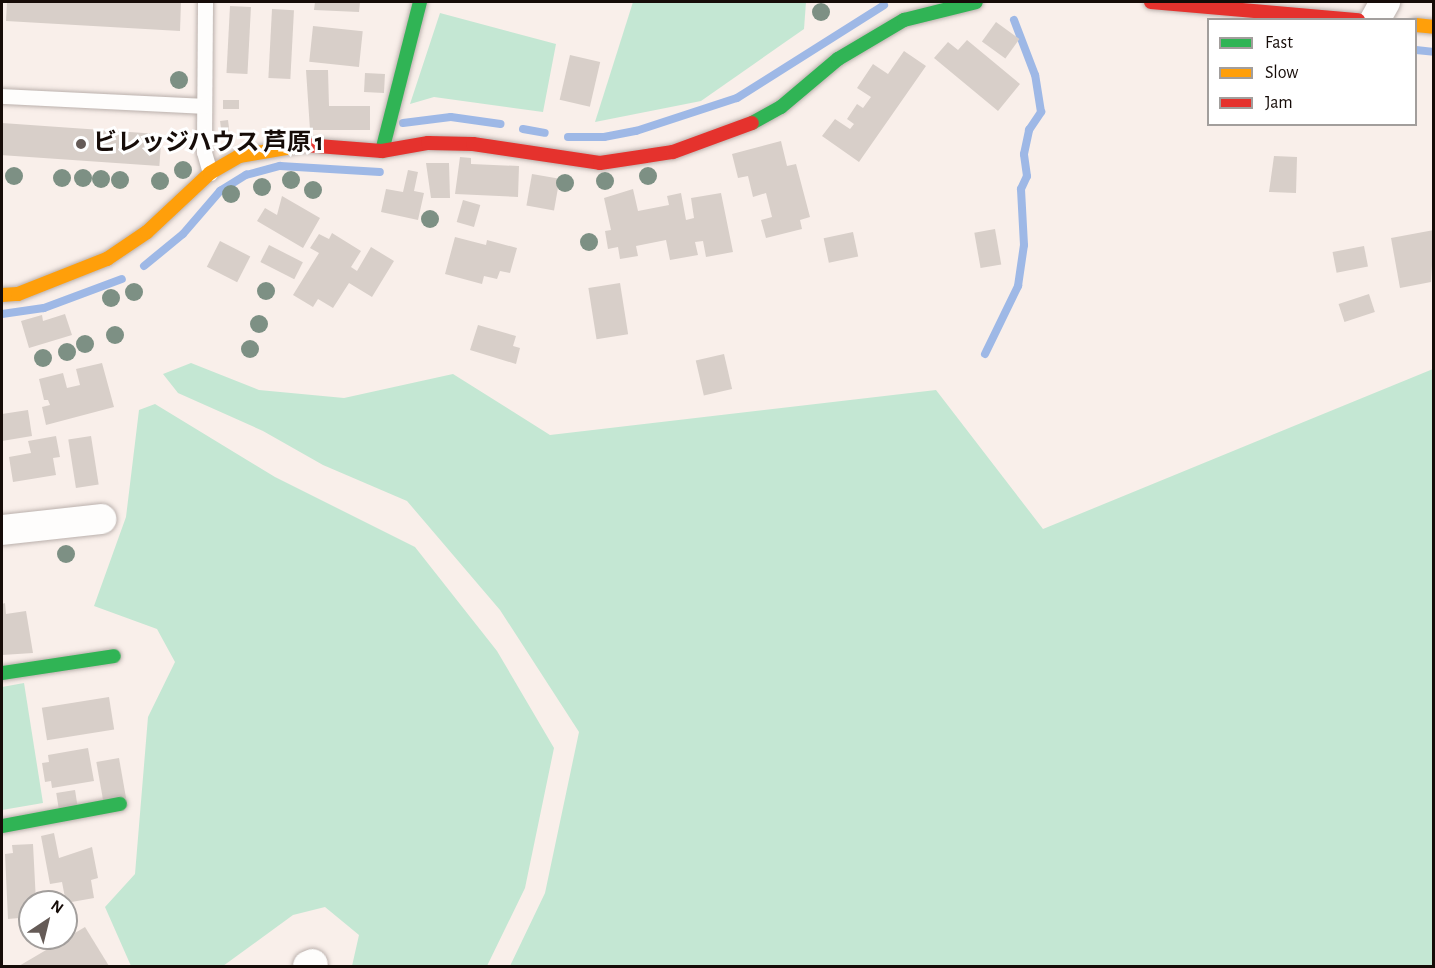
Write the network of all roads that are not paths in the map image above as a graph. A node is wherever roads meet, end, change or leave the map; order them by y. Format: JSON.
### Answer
{"nodes":[{"id":1,"x":205,"y":2,"type":"edge"},
{"id":2,"x":420,"y":2,"type":"edge"},
{"id":3,"x":976,"y":2,"type":"edge"},
{"id":4,"x":1151,"y":2,"type":"edge"},
{"id":5,"x":1385,"y":2,"type":"edge"},
{"id":6,"x":903,"y":11,"type":"edge"},
{"id":7,"x":1335,"y":18,"type":"edge"},
{"id":8,"x":1376,"y":18,"type":"edge"},
{"id":9,"x":1417,"y":25,"type":"edge"},
{"id":10,"x":1434,"y":27,"type":"edge"},
{"id":11,"x":2,"y":96,"type":"edge"},
{"id":12,"x":204,"y":106,"type":"junction"},
{"id":13,"x":382,"y":151,"type":"junction"},
{"id":14,"x":210,"y":173,"type":"junction"},
{"id":15,"x":2,"y":295,"type":"edge"},
{"id":16,"x":101,"y":519,"type":"dead end"},
{"id":17,"x":2,"y":530,"type":"edge"},
{"id":18,"x":114,"y":656,"type":"dead end"},
{"id":19,"x":2,"y":674,"type":"edge"},
{"id":20,"x":120,"y":804,"type":"dead end"},
{"id":21,"x":2,"y":826,"type":"edge"}],
"edges":[{"from":1,"to":12,"type":"lane"},
{"from":2,"to":13,"type":"street"},
{"from":3,"to":6,"type":"street"},
{"from":4,"to":7,"type":"street"},
{"from":5,"to":8,"type":"street"},
{"from":6,"to":13,"type":"street"},
{"from":9,"to":10,"type":"street"},
{"from":11,"to":12,"type":"lane"},
{"from":12,"to":14,"type":"lane"},
{"from":13,"to":14,"type":"street"},
{"from":14,"to":15,"type":"street"},
{"from":16,"to":17,"type":"street"},
{"from":18,"to":19,"type":"street"},
{"from":20,"to":21,"type":"street"}]}
